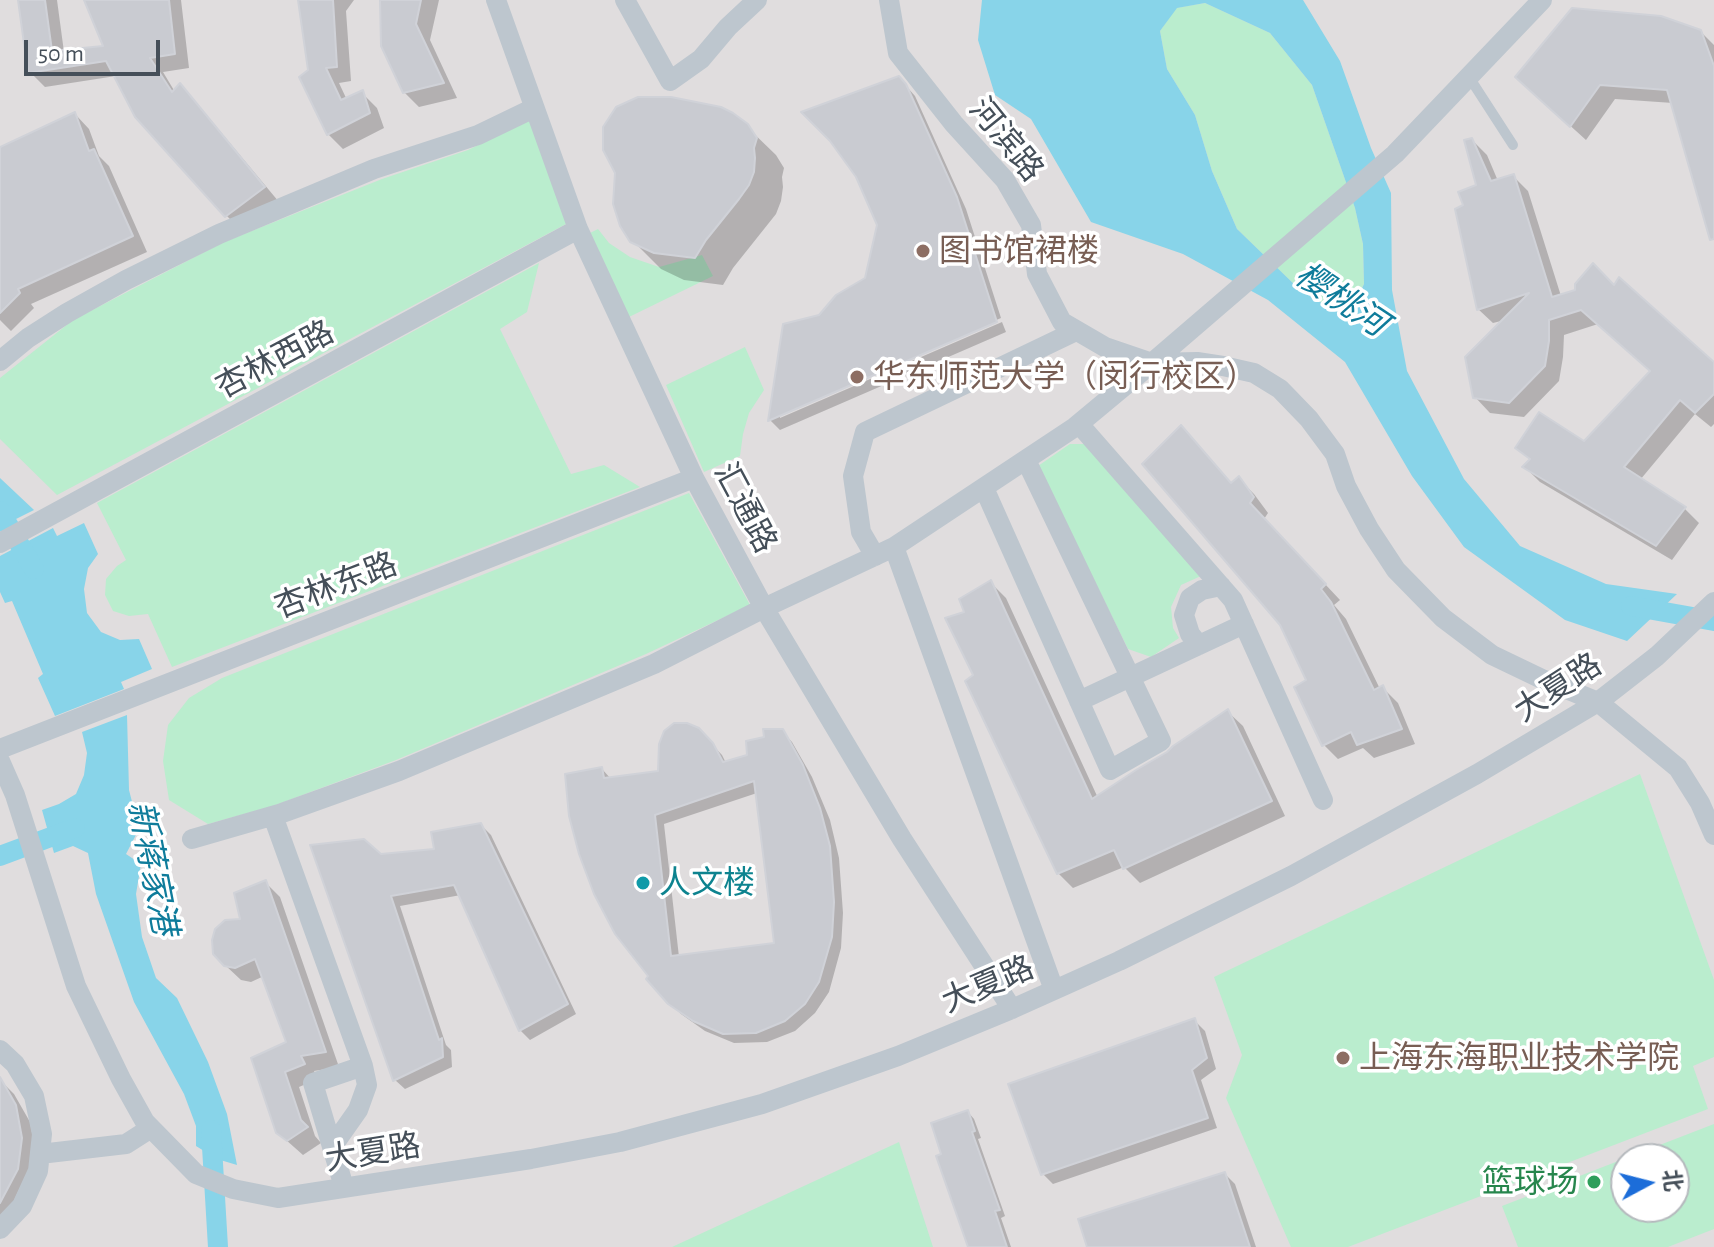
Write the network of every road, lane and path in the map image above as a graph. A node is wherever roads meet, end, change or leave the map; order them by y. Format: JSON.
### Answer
{"nodes":[{"id":1,"x":496,"y":0,"type":"edge"},
{"id":2,"x":625,"y":0,"type":"edge"},
{"id":3,"x":757,"y":0,"type":"edge"},
{"id":4,"x":889,"y":0,"type":"edge"},
{"id":5,"x":1542,"y":0,"type":"edge"},
{"id":6,"x":1469,"y":77,"type":"junction"},
{"id":7,"x":534,"y":108,"type":"junction"},
{"id":8,"x":1513,"y":145,"type":"dead end"},
{"id":9,"x":578,"y":229,"type":"junction"},
{"id":10,"x":1076,"y":331,"type":"junction"},
{"id":11,"x":5,"y":353,"type":"edge"},
{"id":12,"x":1152,"y":363,"type":"junction"},
{"id":13,"x":1079,"y":424,"type":"junction"},
{"id":14,"x":1026,"y":460,"type":"junction"},
{"id":15,"x":694,"y":478,"type":"junction"},
{"id":16,"x":984,"y":488,"type":"junction"},
{"id":17,"x":0,"y":543,"type":"edge"},
{"id":18,"x":894,"y":547,"type":"junction"},
{"id":19,"x":875,"y":556,"type":"junction"},
{"id":20,"x":1221,"y":586,"type":"junction"},
{"id":21,"x":1714,"y":602,"type":"edge"},
{"id":22,"x":764,"y":608,"type":"junction"},
{"id":23,"x":1244,"y":624,"type":"junction"},
{"id":24,"x":1199,"y":645,"type":"junction"},
{"id":25,"x":1130,"y":677,"type":"junction"},
{"id":26,"x":1079,"y":701,"type":"junction"},
{"id":27,"x":1598,"y":702,"type":"junction"},
{"id":28,"x":0,"y":749,"type":"edge"},
{"id":29,"x":0,"y":761,"type":"edge"},
{"id":30,"x":1323,"y":800,"type":"dead end"},
{"id":31,"x":273,"y":816,"type":"junction"},
{"id":32,"x":1714,"y":835,"type":"edge"},
{"id":33,"x":192,"y":839,"type":"dead end"},
{"id":34,"x":1054,"y":990,"type":"junction"},
{"id":35,"x":1012,"y":1009,"type":"junction"},
{"id":36,"x":0,"y":1050,"type":"edge"},
{"id":37,"x":363,"y":1066,"type":"junction"},
{"id":38,"x":151,"y":1128,"type":"junction"},
{"id":39,"x":332,"y":1147,"type":"junction"},
{"id":40,"x":40,"y":1154,"type":"junction"},
{"id":41,"x":344,"y":1187,"type":"junction"},
{"id":42,"x":0,"y":1229,"type":"edge"}],
"edges":[{"from":1,"to":7,"type":"street","name":"汇通路"},
{"from":2,"to":3,"type":"street"},
{"from":4,"to":10,"type":"street","name":"河滨路"},
{"from":5,"to":6,"type":"street"},
{"from":6,"to":8,"type":"lane"},
{"from":6,"to":12,"type":"street"},
{"from":7,"to":9,"type":"street","name":"汇通路"},
{"from":7,"to":11,"type":"street"},
{"from":9,"to":15,"type":"street","name":"汇通路"},
{"from":9,"to":17,"type":"street","name":"杏林西路"},
{"from":10,"to":12,"type":"street","name":"河滨路"},
{"from":10,"to":19,"type":"street"},
{"from":12,"to":13,"type":"street"},
{"from":12,"to":27,"type":"street"},
{"from":13,"to":14,"type":"street"},
{"from":13,"to":20,"type":"street"},
{"from":14,"to":16,"type":"street"},
{"from":14,"to":25,"type":"street"},
{"from":15,"to":22,"type":"street","name":"汇通路"},
{"from":15,"to":28,"type":"street","name":"杏林东路"},
{"from":16,"to":18,"type":"street"},
{"from":16,"to":26,"type":"street"},
{"from":18,"to":19,"type":"street"},
{"from":18,"to":34,"type":"street"},
{"from":19,"to":22,"type":"street"},
{"from":20,"to":23,"type":"street"},
{"from":20,"to":24,"type":"street"},
{"from":21,"to":27,"type":"street","name":"大夏路"},
{"from":22,"to":31,"type":"street"},
{"from":22,"to":35,"type":"street","name":"汇通路"},
{"from":23,"to":24,"type":"street"},
{"from":23,"to":30,"type":"street"},
{"from":24,"to":25,"type":"street"},
{"from":25,"to":26,"type":"street"},
{"from":25,"to":26,"type":"street"},
{"from":27,"to":32,"type":"street"},
{"from":27,"to":34,"type":"street","name":"大夏路"},
{"from":29,"to":38,"type":"street"},
{"from":31,"to":33,"type":"street"},
{"from":31,"to":37,"type":"street"},
{"from":34,"to":35,"type":"street","name":"大夏路"},
{"from":35,"to":41,"type":"street","name":"大夏路"},
{"from":36,"to":40,"type":"street"},
{"from":37,"to":39,"type":"street"},
{"from":37,"to":39,"type":"street"},
{"from":38,"to":40,"type":"street"},
{"from":38,"to":41,"type":"street","name":"大夏路"},
{"from":39,"to":41,"type":"street"},
{"from":40,"to":42,"type":"street"}]}
